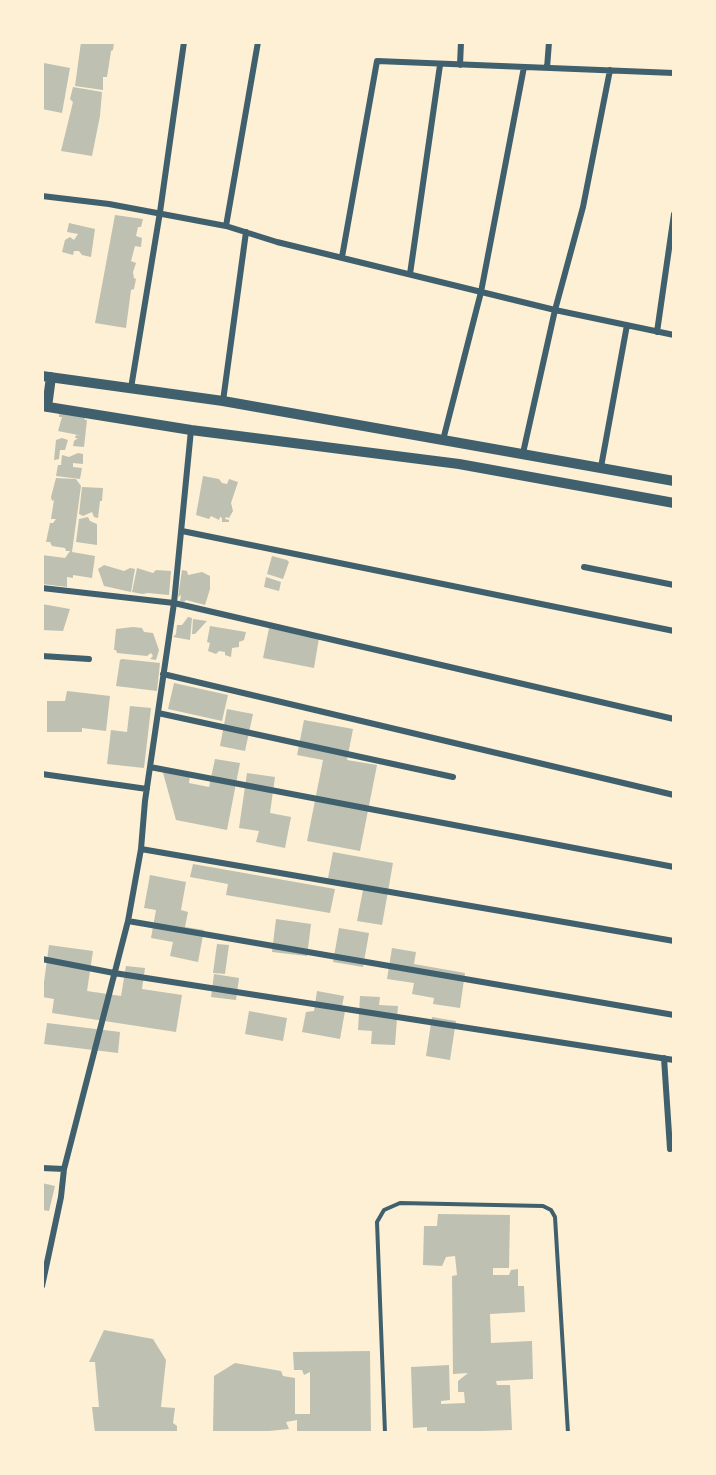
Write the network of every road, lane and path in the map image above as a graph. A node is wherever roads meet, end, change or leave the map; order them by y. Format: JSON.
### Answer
{"nodes":[{"id":1,"x":184,"y":42,"type":"edge"},
{"id":2,"x":258,"y":42,"type":"edge"},
{"id":3,"x":461,"y":42,"type":"edge"},
{"id":4,"x":549,"y":42,"type":"edge"},
{"id":5,"x":440,"y":65,"type":"junction"},
{"id":6,"x":460,"y":65,"type":"junction"},
{"id":7,"x":524,"y":67,"type":"junction"},
{"id":8,"x":547,"y":68,"type":"junction"},
{"id":9,"x":610,"y":70,"type":"junction"},
{"id":10,"x":674,"y":73,"type":"edge"},
{"id":11,"x":42,"y":196,"type":"edge"},
{"id":12,"x":160,"y":212,"type":"junction"},
{"id":13,"x":674,"y":214,"type":"edge"},
{"id":14,"x":226,"y":226,"type":"junction"},
{"id":15,"x":246,"y":232,"type":"junction"},
{"id":16,"x":342,"y":257,"type":"junction"},
{"id":17,"x":410,"y":274,"type":"junction"},
{"id":18,"x":481,"y":292,"type":"junction"},
{"id":19,"x":555,"y":310,"type":"junction"},
{"id":20,"x":627,"y":325,"type":"junction"},
{"id":21,"x":657,"y":332,"type":"junction"},
{"id":22,"x":674,"y":335,"type":"edge"},
{"id":23,"x":47,"y":376,"type":"edge"},
{"id":24,"x":130,"y":388,"type":"junction"},
{"id":25,"x":223,"y":401,"type":"junction"},
{"id":26,"x":45,"y":406,"type":"edge"},
{"id":27,"x":191,"y":430,"type":"junction"},
{"id":28,"x":443,"y":440,"type":"junction"},
{"id":29,"x":523,"y":453,"type":"junction"},
{"id":30,"x":601,"y":467,"type":"junction"},
{"id":31,"x":674,"y":480,"type":"edge"},
{"id":32,"x":674,"y":503,"type":"edge"},
{"id":33,"x":182,"y":531,"type":"junction"},
{"id":34,"x":585,"y":567,"type":"dead end"},
{"id":35,"x":674,"y":585,"type":"edge"},
{"id":36,"x":42,"y":588,"type":"edge"},
{"id":37,"x":174,"y":603,"type":"junction"},
{"id":38,"x":674,"y":631,"type":"edge"},
{"id":39,"x":42,"y":656,"type":"edge"},
{"id":40,"x":89,"y":659,"type":"dead end"},
{"id":41,"x":163,"y":674,"type":"junction"},
{"id":42,"x":158,"y":713,"type":"junction"},
{"id":43,"x":674,"y":719,"type":"edge"},
{"id":44,"x":150,"y":767,"type":"junction"},
{"id":45,"x":42,"y":774,"type":"edge"},
{"id":46,"x":453,"y":777,"type":"dead end"},
{"id":47,"x":147,"y":789,"type":"junction"},
{"id":48,"x":674,"y":795,"type":"edge"},
{"id":49,"x":141,"y":849,"type":"junction"},
{"id":50,"x":674,"y":867,"type":"edge"},
{"id":51,"x":128,"y":921,"type":"junction"},
{"id":52,"x":674,"y":941,"type":"edge"},
{"id":53,"x":42,"y":959,"type":"edge"},
{"id":54,"x":114,"y":973,"type":"junction"},
{"id":55,"x":674,"y":1015,"type":"edge"},
{"id":56,"x":664,"y":1058,"type":"junction"},
{"id":57,"x":674,"y":1060,"type":"edge"},
{"id":58,"x":670,"y":1149,"type":"dead end"},
{"id":59,"x":42,"y":1168,"type":"edge"},
{"id":60,"x":64,"y":1169,"type":"junction"},
{"id":61,"x":42,"y":1286,"type":"edge"},
{"id":62,"x":385,"y":1433,"type":"edge"},
{"id":63,"x":568,"y":1433,"type":"edge"}],
"edges":[{"from":1,"to":12,"type":"street"},
{"from":2,"to":14,"type":"street"},
{"from":3,"to":6,"type":"street"},
{"from":4,"to":8,"type":"street"},
{"from":5,"to":6,"type":"street"},
{"from":5,"to":16,"type":"street"},
{"from":5,"to":17,"type":"street"},
{"from":6,"to":7,"type":"street"},
{"from":7,"to":8,"type":"street"},
{"from":7,"to":18,"type":"street"},
{"from":8,"to":9,"type":"street"},
{"from":9,"to":10,"type":"street"},
{"from":9,"to":19,"type":"street"},
{"from":11,"to":12,"type":"street"},
{"from":12,"to":14,"type":"street"},
{"from":12,"to":24,"type":"street"},
{"from":13,"to":21,"type":"street"},
{"from":14,"to":15,"type":"street"},
{"from":15,"to":16,"type":"street"},
{"from":15,"to":25,"type":"street"},
{"from":16,"to":17,"type":"street"},
{"from":17,"to":18,"type":"street"},
{"from":18,"to":19,"type":"street"},
{"from":18,"to":28,"type":"street"},
{"from":19,"to":20,"type":"street"},
{"from":19,"to":29,"type":"street"},
{"from":20,"to":21,"type":"street"},
{"from":20,"to":30,"type":"street"},
{"from":21,"to":22,"type":"street"},
{"from":23,"to":24,"type":"street"},
{"from":23,"to":26,"type":"street"},
{"from":24,"to":25,"type":"street"},
{"from":25,"to":28,"type":"street"},
{"from":26,"to":27,"type":"street"},
{"from":27,"to":32,"type":"street"},
{"from":27,"to":33,"type":"street"},
{"from":28,"to":29,"type":"street"},
{"from":29,"to":30,"type":"street"},
{"from":30,"to":31,"type":"street"},
{"from":33,"to":37,"type":"street"},
{"from":33,"to":38,"type":"street"},
{"from":34,"to":35,"type":"street"},
{"from":36,"to":37,"type":"street"},
{"from":37,"to":41,"type":"street"},
{"from":37,"to":43,"type":"street"},
{"from":39,"to":40,"type":"street"},
{"from":41,"to":42,"type":"street"},
{"from":41,"to":48,"type":"street"},
{"from":42,"to":44,"type":"street"},
{"from":42,"to":46,"type":"street"},
{"from":44,"to":47,"type":"street"},
{"from":44,"to":50,"type":"street"},
{"from":45,"to":47,"type":"street"},
{"from":47,"to":49,"type":"street"},
{"from":49,"to":51,"type":"street"},
{"from":49,"to":52,"type":"street"},
{"from":51,"to":54,"type":"street"},
{"from":51,"to":55,"type":"street"},
{"from":53,"to":54,"type":"street"},
{"from":54,"to":56,"type":"street"},
{"from":54,"to":60,"type":"street"},
{"from":56,"to":57,"type":"street"},
{"from":56,"to":58,"type":"street"},
{"from":59,"to":60,"type":"street"},
{"from":60,"to":61,"type":"street"},
{"from":62,"to":63,"type":"lane"}]}
